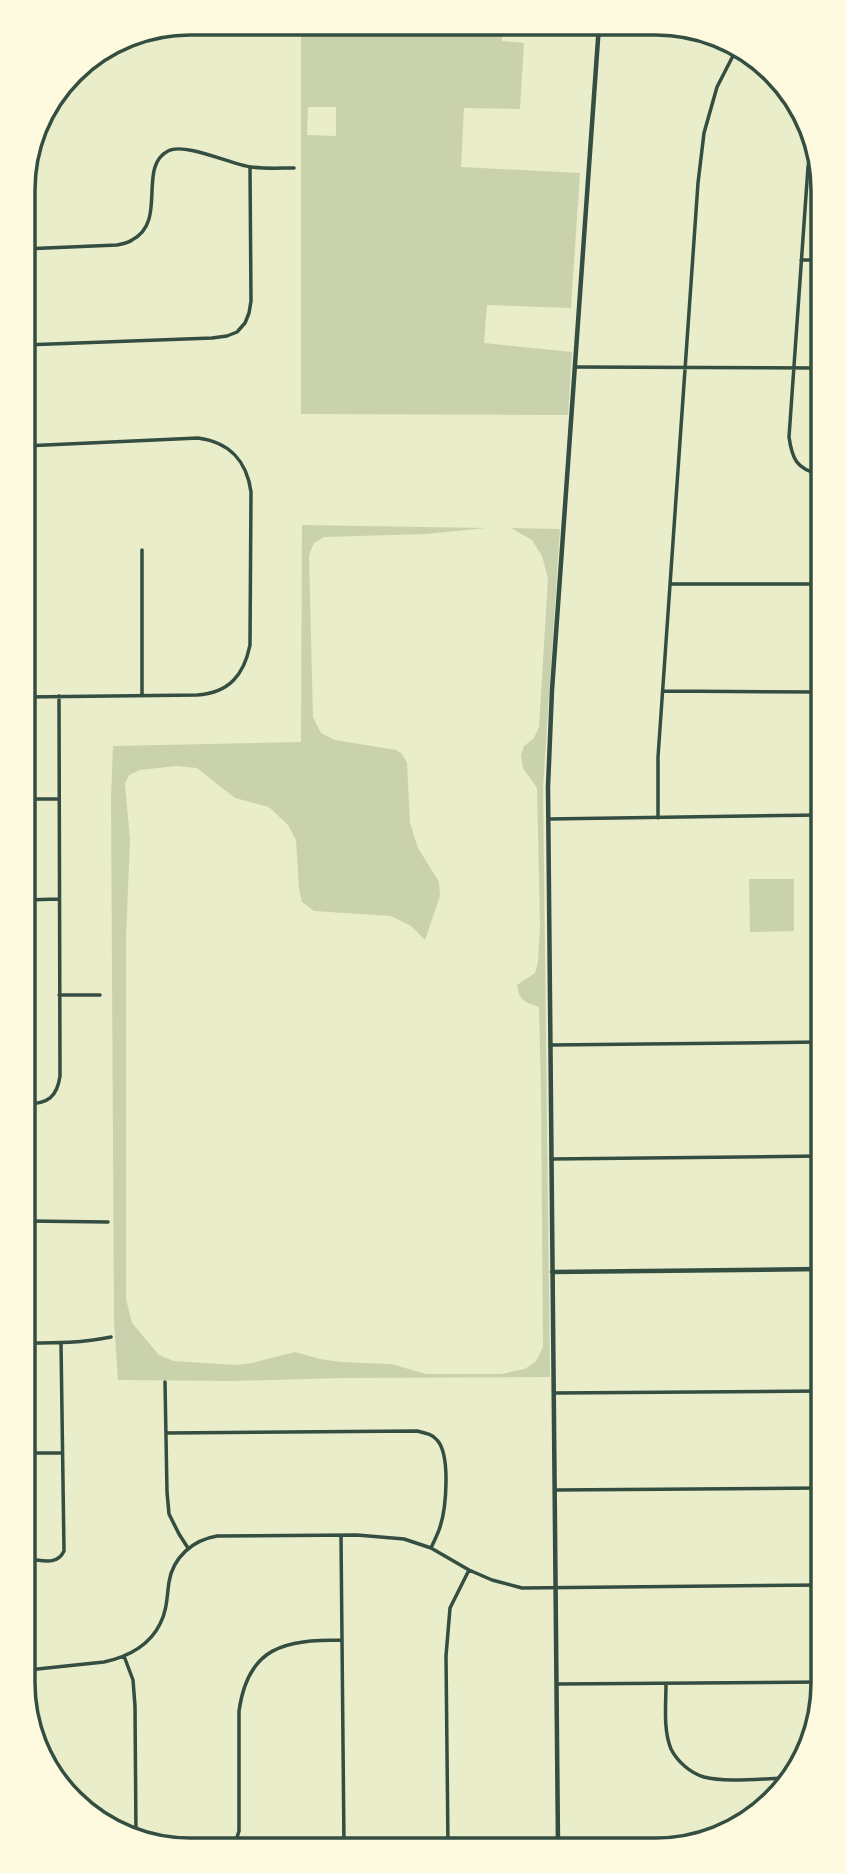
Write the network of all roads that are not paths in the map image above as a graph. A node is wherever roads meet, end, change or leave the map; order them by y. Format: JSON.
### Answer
{"nodes":[{"id":1,"x":598,"y":35,"type":"edge"},
{"id":2,"x":733,"y":56,"type":"edge"},
{"id":3,"x":809,"y":163,"type":"edge"},
{"id":4,"x":250,"y":167,"type":"junction"},
{"id":5,"x":294,"y":168,"type":"dead end"},
{"id":6,"x":35,"y":249,"type":"edge"},
{"id":7,"x":802,"y":260,"type":"junction"},
{"id":8,"x":811,"y":260,"type":"edge"},
{"id":9,"x":35,"y":345,"type":"edge"},
{"id":10,"x":576,"y":368,"type":"junction"},
{"id":11,"x":686,"y":368,"type":"junction"},
{"id":12,"x":794,"y":368,"type":"junction"},
{"id":13,"x":811,"y":369,"type":"edge"},
{"id":14,"x":35,"y":446,"type":"edge"},
{"id":15,"x":811,"y":473,"type":"edge"},
{"id":16,"x":142,"y":550,"type":"dead end"},
{"id":17,"x":670,"y":583,"type":"junction"},
{"id":18,"x":811,"y":584,"type":"edge"},
{"id":19,"x":663,"y":691,"type":"junction"},
{"id":20,"x":811,"y":692,"type":"edge"},
{"id":21,"x":59,"y":696,"type":"junction"},
{"id":22,"x":142,"y":696,"type":"junction"},
{"id":23,"x":35,"y":697,"type":"edge"},
{"id":24,"x":35,"y":799,"type":"edge"},
{"id":25,"x":59,"y":799,"type":"junction"},
{"id":26,"x":811,"y":815,"type":"edge"},
{"id":27,"x":658,"y":818,"type":"junction"},
{"id":28,"x":548,"y":819,"type":"junction"},
{"id":29,"x":58,"y":899,"type":"junction"},
{"id":30,"x":35,"y":900,"type":"edge"},
{"id":31,"x":59,"y":995,"type":"junction"},
{"id":32,"x":100,"y":995,"type":"dead end"},
{"id":33,"x":811,"y":1042,"type":"edge"},
{"id":34,"x":550,"y":1045,"type":"junction"},
{"id":35,"x":35,"y":1103,"type":"edge"},
{"id":36,"x":811,"y":1156,"type":"edge"},
{"id":37,"x":551,"y":1159,"type":"junction"},
{"id":38,"x":35,"y":1221,"type":"edge"},
{"id":39,"x":108,"y":1222,"type":"dead end"},
{"id":40,"x":811,"y":1269,"type":"edge"},
{"id":41,"x":552,"y":1272,"type":"junction"},
{"id":42,"x":111,"y":1337,"type":"dead end"},
{"id":43,"x":35,"y":1343,"type":"edge"},
{"id":44,"x":61,"y":1343,"type":"junction"},
{"id":45,"x":165,"y":1382,"type":"dead end"},
{"id":46,"x":811,"y":1391,"type":"edge"},
{"id":47,"x":554,"y":1393,"type":"junction"},
{"id":48,"x":166,"y":1433,"type":"junction"},
{"id":49,"x":35,"y":1453,"type":"edge"},
{"id":50,"x":62,"y":1453,"type":"junction"},
{"id":51,"x":811,"y":1488,"type":"edge"},
{"id":52,"x":554,"y":1490,"type":"junction"},
{"id":53,"x":341,"y":1536,"type":"junction"},
{"id":54,"x":188,"y":1548,"type":"junction"},
{"id":55,"x":431,"y":1548,"type":"junction"},
{"id":56,"x":35,"y":1560,"type":"edge"},
{"id":57,"x":468,"y":1570,"type":"junction"},
{"id":58,"x":811,"y":1585,"type":"edge"},
{"id":59,"x":555,"y":1587,"type":"junction"},
{"id":60,"x":342,"y":1640,"type":"junction"},
{"id":61,"x":124,"y":1656,"type":"junction"},
{"id":62,"x":35,"y":1669,"type":"edge"},
{"id":63,"x":811,"y":1682,"type":"edge"},
{"id":64,"x":666,"y":1683,"type":"junction"},
{"id":65,"x":556,"y":1684,"type":"junction"},
{"id":66,"x":778,"y":1778,"type":"edge"},
{"id":67,"x":136,"y":1828,"type":"edge"},
{"id":68,"x":237,"y":1838,"type":"edge"},
{"id":69,"x":344,"y":1838,"type":"edge"},
{"id":70,"x":448,"y":1838,"type":"edge"},
{"id":71,"x":558,"y":1838,"type":"edge"}],
"edges":[{"from":1,"to":10,"type":"street"},
{"from":2,"to":11,"type":"street"},
{"from":3,"to":7,"type":"street"},
{"from":4,"to":5,"type":"street"},
{"from":4,"to":6,"type":"street"},
{"from":4,"to":9,"type":"street"},
{"from":7,"to":8,"type":"street"},
{"from":7,"to":12,"type":"street"},
{"from":10,"to":11,"type":"street"},
{"from":10,"to":28,"type":"street"},
{"from":11,"to":12,"type":"street"},
{"from":11,"to":17,"type":"street"},
{"from":12,"to":13,"type":"street"},
{"from":12,"to":15,"type":"street"},
{"from":14,"to":22,"type":"street"},
{"from":16,"to":22,"type":"street"},
{"from":17,"to":18,"type":"street"},
{"from":17,"to":19,"type":"street"},
{"from":19,"to":20,"type":"street"},
{"from":19,"to":27,"type":"street"},
{"from":21,"to":22,"type":"street"},
{"from":21,"to":23,"type":"street"},
{"from":21,"to":25,"type":"street"},
{"from":24,"to":25,"type":"street"},
{"from":25,"to":29,"type":"street"},
{"from":26,"to":27,"type":"street"},
{"from":27,"to":28,"type":"street"},
{"from":28,"to":34,"type":"street"},
{"from":29,"to":30,"type":"street"},
{"from":29,"to":31,"type":"street"},
{"from":31,"to":32,"type":"street"},
{"from":31,"to":35,"type":"street"},
{"from":33,"to":34,"type":"street"},
{"from":34,"to":37,"type":"street"},
{"from":36,"to":37,"type":"street"},
{"from":37,"to":41,"type":"street"},
{"from":38,"to":39,"type":"street"},
{"from":40,"to":41,"type":"street"},
{"from":41,"to":47,"type":"street"},
{"from":42,"to":44,"type":"street"},
{"from":43,"to":44,"type":"street"},
{"from":44,"to":50,"type":"street"},
{"from":45,"to":48,"type":"street"},
{"from":46,"to":47,"type":"street"},
{"from":47,"to":52,"type":"street"},
{"from":48,"to":54,"type":"street"},
{"from":48,"to":55,"type":"street"},
{"from":49,"to":50,"type":"street"},
{"from":50,"to":56,"type":"street"},
{"from":51,"to":52,"type":"street"},
{"from":52,"to":59,"type":"street"},
{"from":53,"to":54,"type":"street"},
{"from":53,"to":55,"type":"street"},
{"from":53,"to":60,"type":"street"},
{"from":54,"to":61,"type":"street"},
{"from":55,"to":57,"type":"street"},
{"from":57,"to":59,"type":"street"},
{"from":57,"to":70,"type":"street"},
{"from":58,"to":59,"type":"street"},
{"from":59,"to":65,"type":"street"},
{"from":60,"to":68,"type":"street"},
{"from":60,"to":69,"type":"street"},
{"from":61,"to":62,"type":"street"},
{"from":61,"to":67,"type":"street"},
{"from":63,"to":64,"type":"street"},
{"from":64,"to":65,"type":"street"},
{"from":64,"to":66,"type":"street"},
{"from":65,"to":71,"type":"street"}]}
